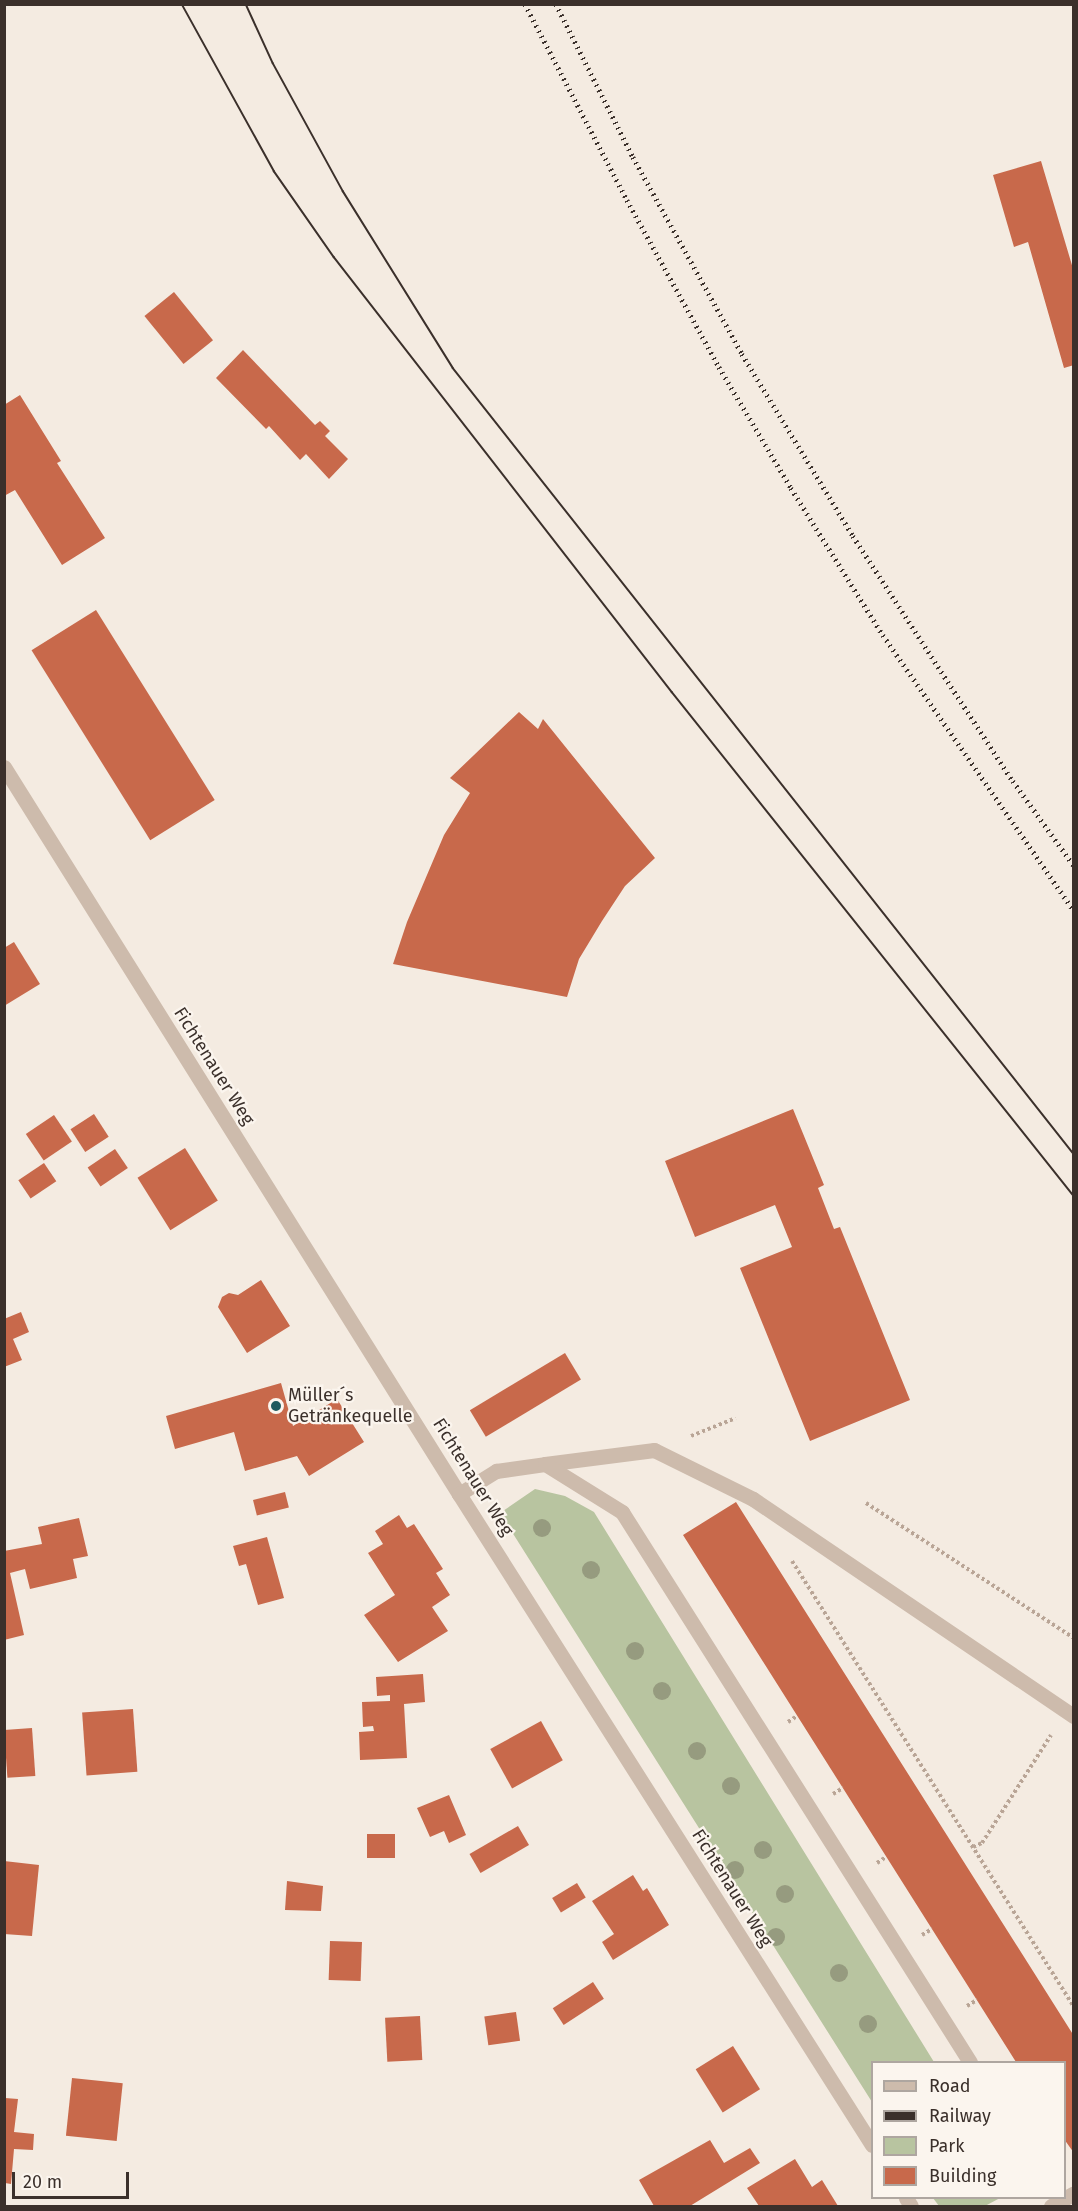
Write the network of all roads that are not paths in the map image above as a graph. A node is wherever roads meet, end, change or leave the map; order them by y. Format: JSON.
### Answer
{"nodes":[{"id":1,"x":4,"y":767,"type":"edge"},
{"id":2,"x":545,"y":1464,"type":"junction"},
{"id":3,"x":459,"y":1494,"type":"junction"},
{"id":4,"x":1069,"y":1714,"type":"edge"},
{"id":5,"x":969,"y":2061,"type":"edge"},
{"id":6,"x":871,"y":2142,"type":"edge"}],
"edges":[{"from":1,"to":3,"type":"street","name":"Fichtenauer Weg"},
{"from":2,"to":3,"type":"street"},
{"from":2,"to":4,"type":"street"},
{"from":2,"to":5,"type":"street"},
{"from":3,"to":6,"type":"street","name":"Fichtenauer Weg"}]}
